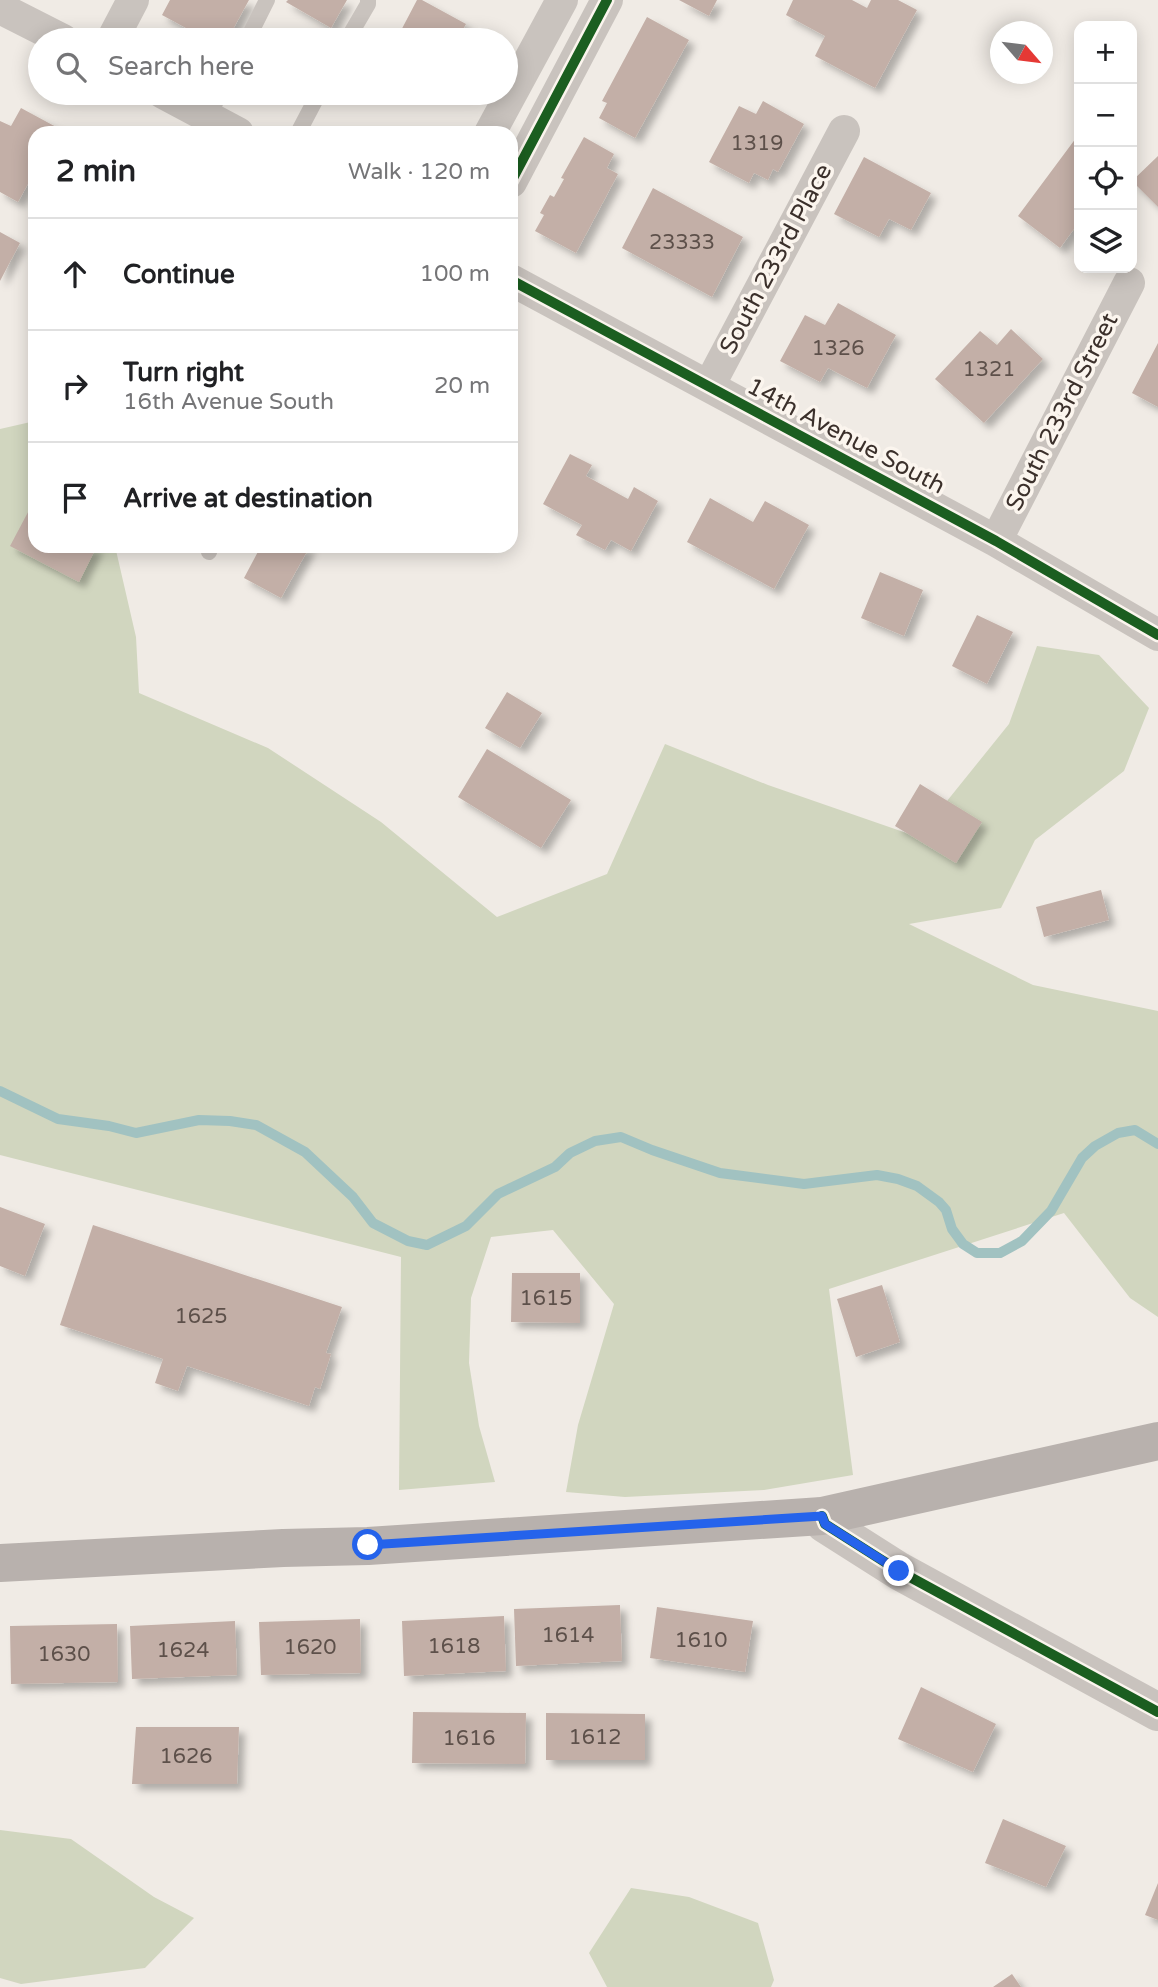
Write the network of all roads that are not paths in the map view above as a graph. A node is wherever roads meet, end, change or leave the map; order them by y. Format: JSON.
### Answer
{"nodes":[{"id":1,"x":133,"y":0,"type":"edge"},
{"id":2,"x":267,"y":0,"type":"edge"},
{"id":3,"x":368,"y":0,"type":"edge"},
{"id":4,"x":562,"y":0,"type":"edge"},
{"id":5,"x":607,"y":0,"type":"edge"},
{"id":6,"x":0,"y":8,"type":"edge"},
{"id":7,"x":39,"y":28,"type":"edge"},
{"id":8,"x":118,"y":28,"type":"edge"},
{"id":9,"x":253,"y":28,"type":"edge"},
{"id":10,"x":354,"y":28,"type":"edge"},
{"id":11,"x":518,"y":80,"type":"edge"},
{"id":12,"x":214,"y":105,"type":"edge"},
{"id":13,"x":313,"y":105,"type":"edge"},
{"id":14,"x":504,"y":105,"type":"edge"},
{"id":15,"x":232,"y":126,"type":"edge"},
{"id":16,"x":302,"y":126,"type":"edge"},
{"id":17,"x":493,"y":126,"type":"edge"},
{"id":18,"x":844,"y":131,"type":"dead end"},
{"id":19,"x":518,"y":169,"type":"edge"},
{"id":20,"x":1129,"y":283,"type":"dead end"},
{"id":21,"x":518,"y":284,"type":"edge"},
{"id":22,"x":709,"y":386,"type":"junction"},
{"id":23,"x":996,"y":541,"type":"junction"},
{"id":24,"x":1158,"y":635,"type":"edge"},
{"id":25,"x":1158,"y":1441,"type":"edge"},
{"id":26,"x":822,"y":1516,"type":"junction"},
{"id":27,"x":0,"y":1563,"type":"edge"},
{"id":28,"x":1158,"y":1712,"type":"edge"}],
"edges":[{"from":1,"to":8,"type":"street"},
{"from":2,"to":9,"type":"lane"},
{"from":3,"to":10,"type":"lane"},
{"from":4,"to":11,"type":"street"},
{"from":5,"to":19,"type":"street"},
{"from":6,"to":7,"type":"street"},
{"from":12,"to":15,"type":"street"},
{"from":13,"to":16,"type":"lane"},
{"from":14,"to":17,"type":"street"},
{"from":18,"to":22,"type":"street","name":"South 233rd Place"},
{"from":20,"to":23,"type":"street","name":"South 233rd Street"},
{"from":21,"to":22,"type":"street","name":"14th Avenue South"},
{"from":22,"to":23,"type":"street","name":"14th Avenue South"},
{"from":23,"to":24,"type":"street","name":"14th Avenue South"},
{"from":25,"to":26,"type":"main road"},
{"from":26,"to":27,"type":"main road"},
{"from":26,"to":28,"type":"street"}]}
